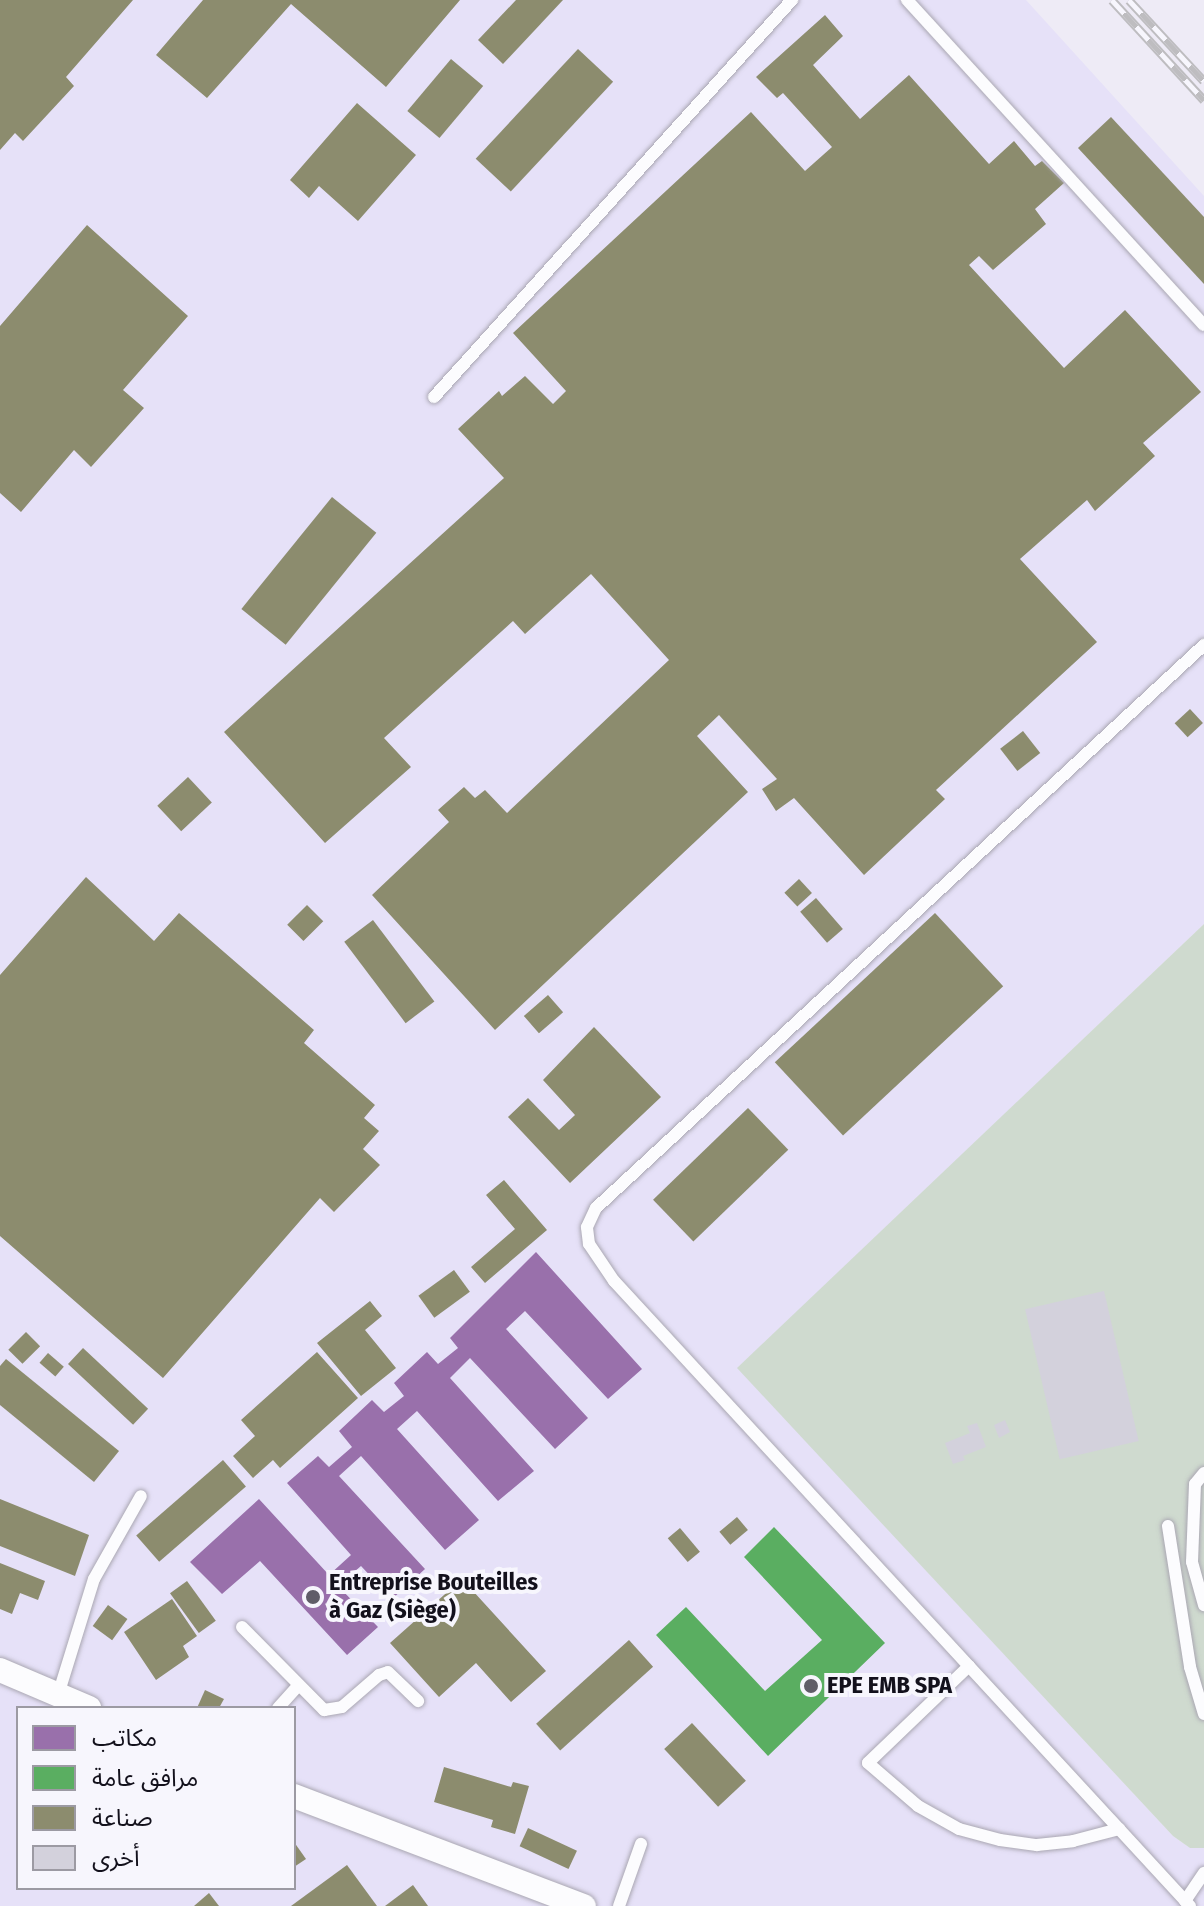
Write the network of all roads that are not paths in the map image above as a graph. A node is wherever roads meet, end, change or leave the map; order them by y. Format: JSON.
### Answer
{"nodes":[{"id":1,"x":792,"y":0,"type":"edge"},
{"id":2,"x":907,"y":0,"type":"edge"},
{"id":3,"x":1204,"y":325,"type":"edge"},
{"id":4,"x":434,"y":397,"type":"dead end"},
{"id":5,"x":1204,"y":645,"type":"edge"},
{"id":6,"x":1204,"y":1473,"type":"edge"},
{"id":7,"x":141,"y":1496,"type":"dead end"},
{"id":8,"x":1168,"y":1526,"type":"dead end"},
{"id":9,"x":1204,"y":1605,"type":"edge"},
{"id":10,"x":242,"y":1627,"type":"dead end"},
{"id":11,"x":969,"y":1666,"type":"junction"},
{"id":12,"x":0,"y":1670,"type":"edge"},
{"id":13,"x":298,"y":1686,"type":"junction"},
{"id":14,"x":58,"y":1695,"type":"junction"},
{"id":15,"x":418,"y":1701,"type":"dead end"},
{"id":16,"x":84,"y":1706,"type":"edge"},
{"id":17,"x":280,"y":1706,"type":"edge"},
{"id":18,"x":1204,"y":1714,"type":"edge"},
{"id":19,"x":296,"y":1797,"type":"edge"},
{"id":20,"x":1119,"y":1829,"type":"junction"},
{"id":21,"x":641,"y":1844,"type":"dead end"},
{"id":22,"x":1204,"y":1873,"type":"edge"},
{"id":23,"x":1187,"y":1904,"type":"edge"},
{"id":24,"x":584,"y":1906,"type":"edge"},
{"id":25,"x":619,"y":1906,"type":"edge"}],
"edges":[{"from":1,"to":4,"type":"lane"},
{"from":2,"to":3,"type":"lane"},
{"from":5,"to":11,"type":"lane"},
{"from":6,"to":9,"type":"lane"},
{"from":7,"to":14,"type":"lane"},
{"from":8,"to":18,"type":"lane"},
{"from":10,"to":13,"type":"lane"},
{"from":11,"to":20,"type":"lane"},
{"from":11,"to":20,"type":"lane"},
{"from":12,"to":14,"type":"street"},
{"from":13,"to":15,"type":"lane"},
{"from":13,"to":17,"type":"lane"},
{"from":14,"to":16,"type":"street"},
{"from":19,"to":24,"type":"street"},
{"from":20,"to":23,"type":"lane"},
{"from":21,"to":25,"type":"lane"},
{"from":22,"to":23,"type":"lane"}]}
